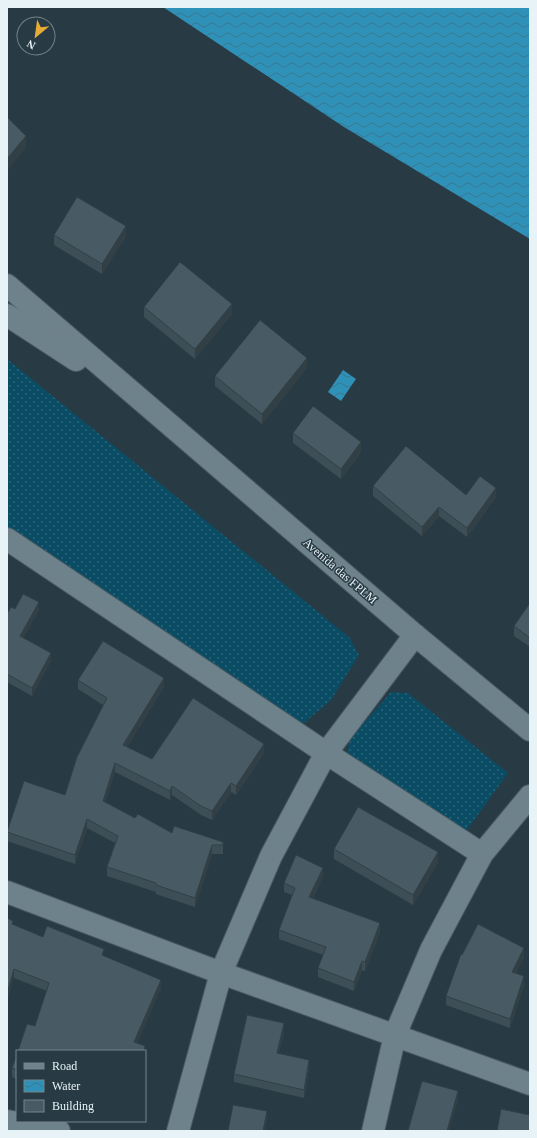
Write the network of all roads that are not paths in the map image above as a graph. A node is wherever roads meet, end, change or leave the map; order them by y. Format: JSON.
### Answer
{"nodes":[{"id":1,"x":7,"y":285,"type":"edge"},
{"id":2,"x":7,"y":315,"type":"edge"},
{"id":3,"x":151,"y":409,"type":"junction"},
{"id":4,"x":7,"y":539,"type":"edge"},
{"id":5,"x":415,"y":635,"type":"junction"},
{"id":6,"x":530,"y":730,"type":"edge"},
{"id":7,"x":326,"y":753,"type":"junction"},
{"id":8,"x":530,"y":796,"type":"edge"},
{"id":9,"x":482,"y":854,"type":"junction"},
{"id":10,"x":7,"y":892,"type":"edge"},
{"id":11,"x":221,"y":973,"type":"junction"},
{"id":12,"x":395,"y":1035,"type":"junction"},
{"id":13,"x":530,"y":1084,"type":"edge"},
{"id":14,"x":7,"y":1121,"type":"edge"},
{"id":15,"x":59,"y":1131,"type":"edge"},
{"id":16,"x":178,"y":1131,"type":"edge"},
{"id":17,"x":373,"y":1131,"type":"edge"}],
"edges":[{"from":1,"to":3,"type":"street"},
{"from":2,"to":3,"type":"street"},
{"from":3,"to":5,"type":"street","name":"Avenida das FPLM"},
{"from":4,"to":7,"type":"street"},
{"from":5,"to":6,"type":"street","name":"Avenida das FPLM"},
{"from":5,"to":7,"type":"street"},
{"from":7,"to":9,"type":"street"},
{"from":7,"to":11,"type":"street"},
{"from":8,"to":9,"type":"street"},
{"from":9,"to":12,"type":"street"},
{"from":10,"to":11,"type":"street"},
{"from":11,"to":12,"type":"street"},
{"from":11,"to":16,"type":"street"},
{"from":12,"to":13,"type":"street"},
{"from":12,"to":17,"type":"street"},
{"from":14,"to":15,"type":"street"}]}
